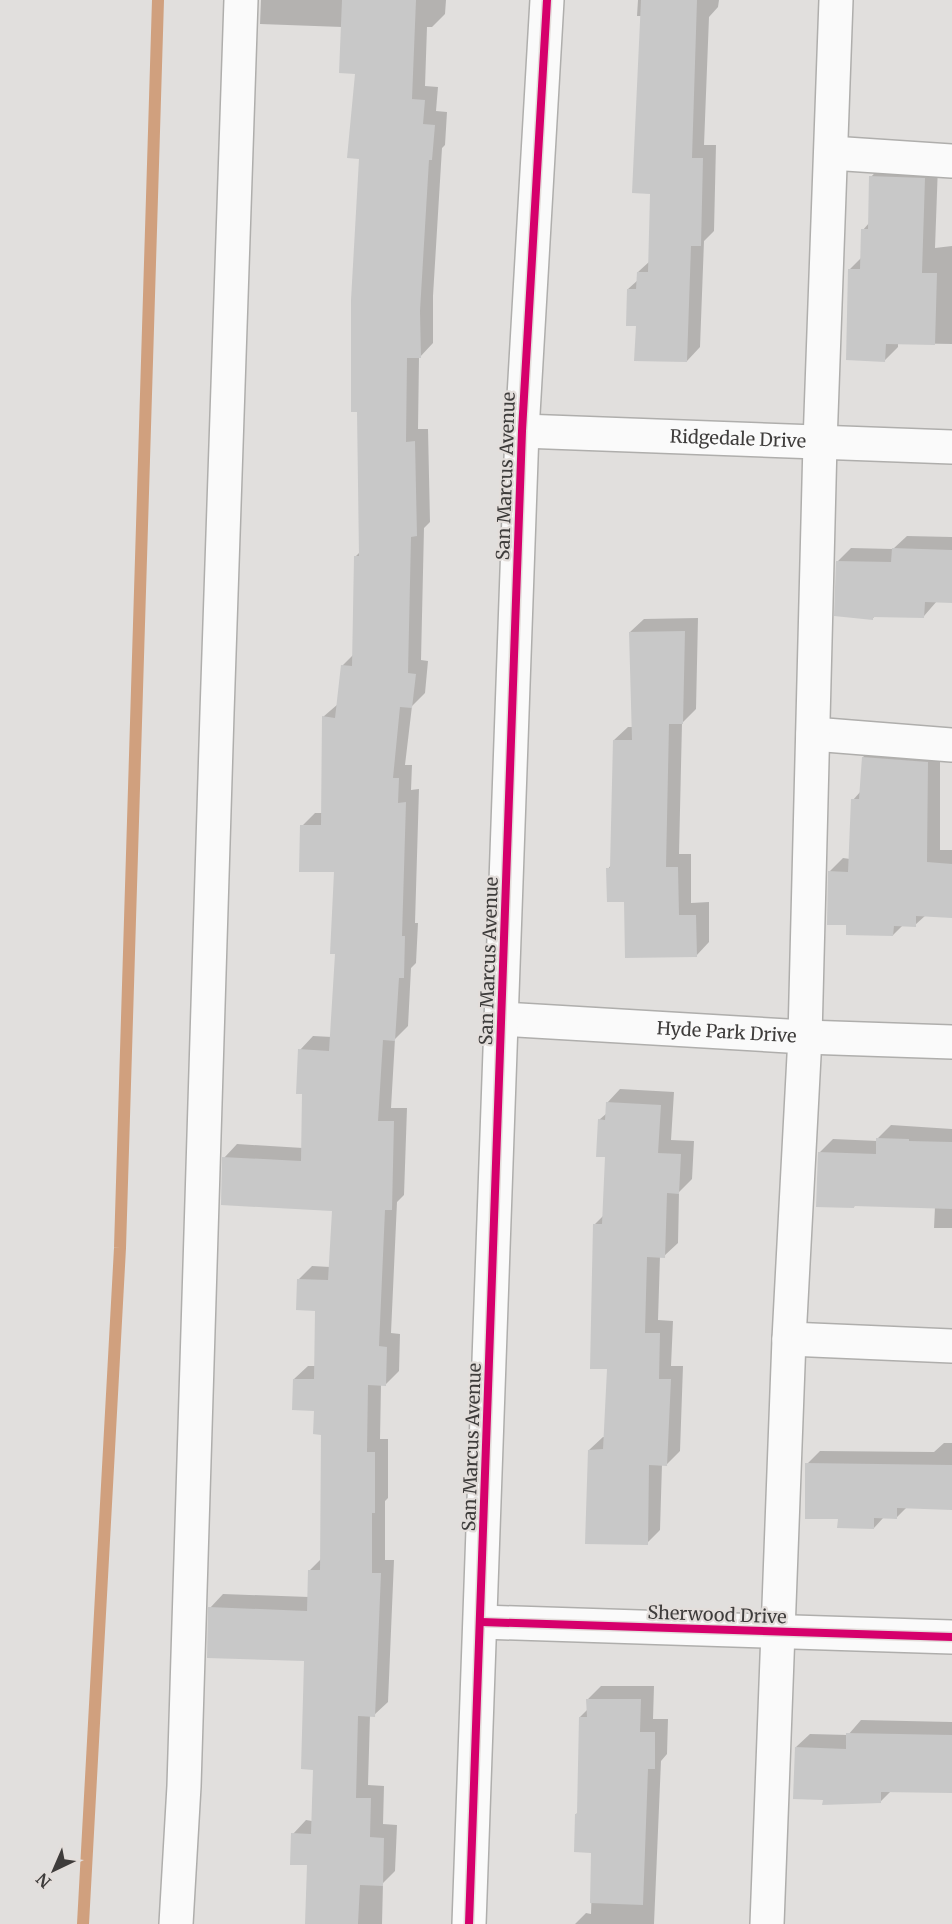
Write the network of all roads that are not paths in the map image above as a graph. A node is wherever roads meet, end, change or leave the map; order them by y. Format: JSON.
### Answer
{"nodes":[{"id":1,"x":241,"y":0,"type":"edge"},
{"id":2,"x":547,"y":0,"type":"edge"},
{"id":3,"x":836,"y":0,"type":"edge"},
{"id":4,"x":831,"y":153,"type":"junction"},
{"id":5,"x":952,"y":161,"type":"edge"},
{"id":6,"x":522,"y":431,"type":"junction"},
{"id":7,"x":820,"y":443,"type":"junction"},
{"id":8,"x":952,"y":447,"type":"edge"},
{"id":9,"x":813,"y":734,"type":"junction"},
{"id":10,"x":952,"y":745,"type":"edge"},
{"id":11,"x":502,"y":1019,"type":"junction"},
{"id":12,"x":805,"y":1037,"type":"junction"},
{"id":13,"x":952,"y":1042,"type":"edge"},
{"id":14,"x":789,"y":1339,"type":"junction"},
{"id":15,"x":952,"y":1346,"type":"edge"},
{"id":16,"x":481,"y":1622,"type":"junction"},
{"id":17,"x":778,"y":1632,"type":"junction"},
{"id":18,"x":952,"y":1637,"type":"edge"},
{"id":19,"x":176,"y":1924,"type":"edge"},
{"id":20,"x":469,"y":1924,"type":"edge"},
{"id":21,"x":766,"y":1924,"type":"edge"}],
"edges":[{"from":1,"to":19,"type":"street"},
{"from":2,"to":6,"type":"street","name":"San Marcus Avenue"},
{"from":3,"to":4,"type":"street"},
{"from":4,"to":5,"type":"street"},
{"from":4,"to":7,"type":"street"},
{"from":6,"to":7,"type":"street","name":"Ridgedale Drive"},
{"from":6,"to":11,"type":"street","name":"San Marcus Avenue"},
{"from":7,"to":8,"type":"street","name":"Ridgedale Drive"},
{"from":7,"to":9,"type":"street"},
{"from":9,"to":10,"type":"street"},
{"from":9,"to":12,"type":"street"},
{"from":11,"to":12,"type":"street","name":"Hyde Park Drive"},
{"from":11,"to":16,"type":"street","name":"San Marcus Avenue"},
{"from":12,"to":13,"type":"street","name":"Hyde Park Drive"},
{"from":12,"to":14,"type":"street"},
{"from":14,"to":15,"type":"street"},
{"from":14,"to":17,"type":"street"},
{"from":16,"to":17,"type":"street","name":"Sherwood Drive"},
{"from":16,"to":20,"type":"street","name":"San Marcus Avenue"},
{"from":17,"to":18,"type":"street","name":"Sherwood Drive"},
{"from":17,"to":21,"type":"street"}]}
